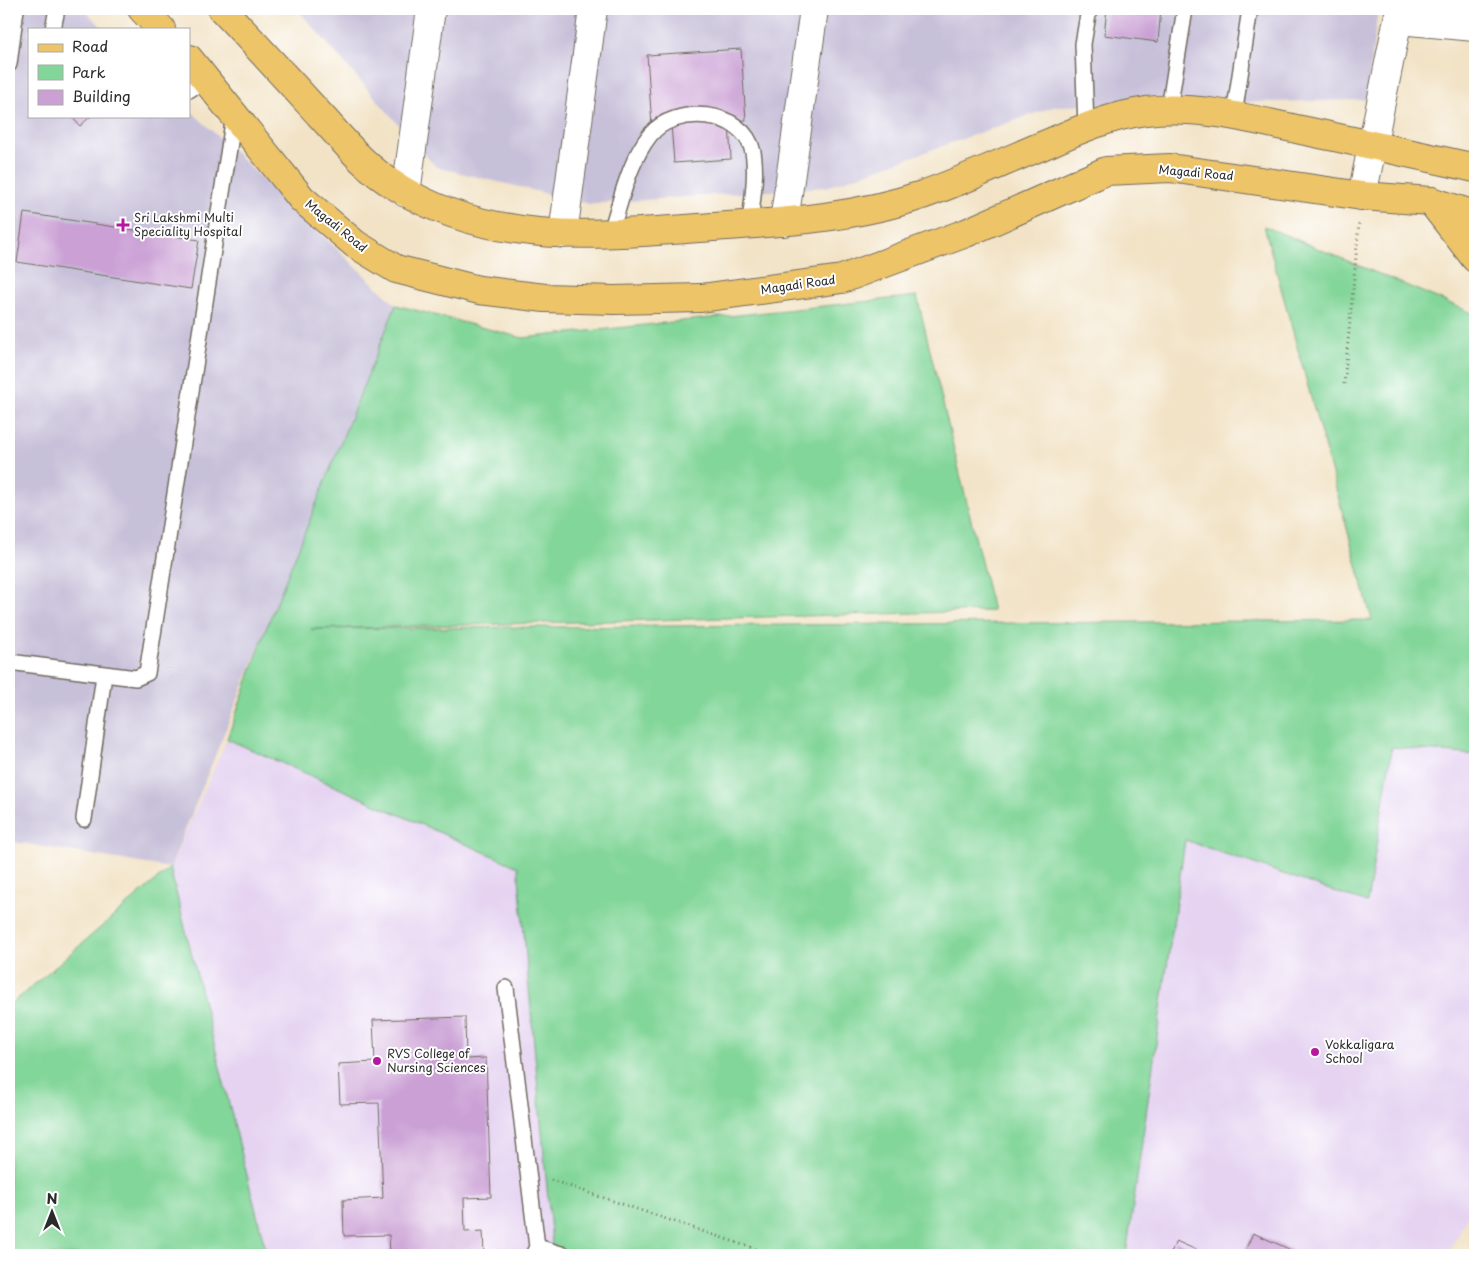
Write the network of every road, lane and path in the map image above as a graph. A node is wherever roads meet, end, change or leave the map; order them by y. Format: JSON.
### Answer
{"nodes":[{"id":1,"x":16,"y":9,"type":"edge"},
{"id":2,"x":57,"y":9,"type":"edge"},
{"id":3,"x":142,"y":9,"type":"edge"},
{"id":4,"x":222,"y":9,"type":"edge"},
{"id":5,"x":430,"y":9,"type":"edge"},
{"id":6,"x":593,"y":9,"type":"edge"},
{"id":7,"x":814,"y":9,"type":"edge"},
{"id":8,"x":1089,"y":9,"type":"edge"},
{"id":9,"x":1185,"y":9,"type":"edge"},
{"id":10,"x":1250,"y":9,"type":"edge"},
{"id":11,"x":1400,"y":14,"type":"edge"},
{"id":12,"x":1475,"y":27,"type":"edge"},
{"id":13,"x":53,"y":28,"type":"edge"},
{"id":14,"x":160,"y":28,"type":"edge"},
{"id":15,"x":9,"y":64,"type":"edge"},
{"id":16,"x":194,"y":76,"type":"edge"},
{"id":17,"x":1169,"y":109,"type":"junction"},
{"id":18,"x":1234,"y":115,"type":"junction"},
{"id":19,"x":234,"y":116,"type":"junction"},
{"id":20,"x":1086,"y":127,"type":"junction"},
{"id":21,"x":1374,"y":146,"type":"junction"},
{"id":22,"x":1475,"y":168,"type":"edge"},
{"id":23,"x":406,"y":192,"type":"junction"},
{"id":24,"x":1362,"y":196,"type":"junction"},
{"id":25,"x":1431,"y":201,"type":"junction"},
{"id":26,"x":1475,"y":215,"type":"edge"},
{"id":27,"x":784,"y":222,"type":"junction"},
{"id":28,"x":750,"y":224,"type":"junction"},
{"id":29,"x":563,"y":234,"type":"junction"},
{"id":30,"x":610,"y":234,"type":"junction"},
{"id":31,"x":1475,"y":258,"type":"edge"},
{"id":32,"x":1344,"y":384,"type":"dead end"},
{"id":33,"x":9,"y":662,"type":"edge"},
{"id":34,"x":104,"y":675,"type":"junction"},
{"id":35,"x":84,"y":819,"type":"dead end"},
{"id":36,"x":506,"y":988,"type":"dead end"},
{"id":37,"x":530,"y":1172,"type":"junction"},
{"id":38,"x":535,"y":1251,"type":"edge"},
{"id":39,"x":564,"y":1255,"type":"edge"},
{"id":40,"x":773,"y":1255,"type":"edge"}],
"edges":[{"from":1,"to":15,"type":"lane"},
{"from":2,"to":13,"type":"lane"},
{"from":3,"to":14,"type":"main road"},
{"from":4,"to":23,"type":"main road"},
{"from":5,"to":23,"type":"street"},
{"from":6,"to":29,"type":"street"},
{"from":7,"to":27,"type":"street"},
{"from":8,"to":20,"type":"lane"},
{"from":9,"to":17,"type":"lane"},
{"from":10,"to":18,"type":"lane"},
{"from":11,"to":12,"type":"street"},
{"from":11,"to":21,"type":"street"},
{"from":16,"to":19,"type":"main road","name":"Magadi Road"},
{"from":17,"to":18,"type":"main road"},
{"from":17,"to":20,"type":"main road"},
{"from":18,"to":21,"type":"main road"},
{"from":19,"to":24,"type":"main road","name":"Magadi Road"},
{"from":19,"to":34,"type":"lane"},
{"from":20,"to":27,"type":"main road"},
{"from":21,"to":22,"type":"main road"},
{"from":21,"to":24,"type":"street"},
{"from":23,"to":29,"type":"main road"},
{"from":24,"to":25,"type":"main road","name":"Magadi Road"},
{"from":24,"to":32,"type":"path"},
{"from":25,"to":26,"type":"main road","name":"Magadi Road"},
{"from":25,"to":31,"type":"main road"},
{"from":27,"to":28,"type":"main road"},
{"from":28,"to":30,"type":"main road"},
{"from":28,"to":30,"type":"lane"},
{"from":29,"to":30,"type":"main road"},
{"from":33,"to":34,"type":"lane"},
{"from":34,"to":35,"type":"lane"},
{"from":36,"to":37,"type":"lane"},
{"from":37,"to":38,"type":"lane"},
{"from":37,"to":40,"type":"path"},
{"from":38,"to":39,"type":"lane"}]}
